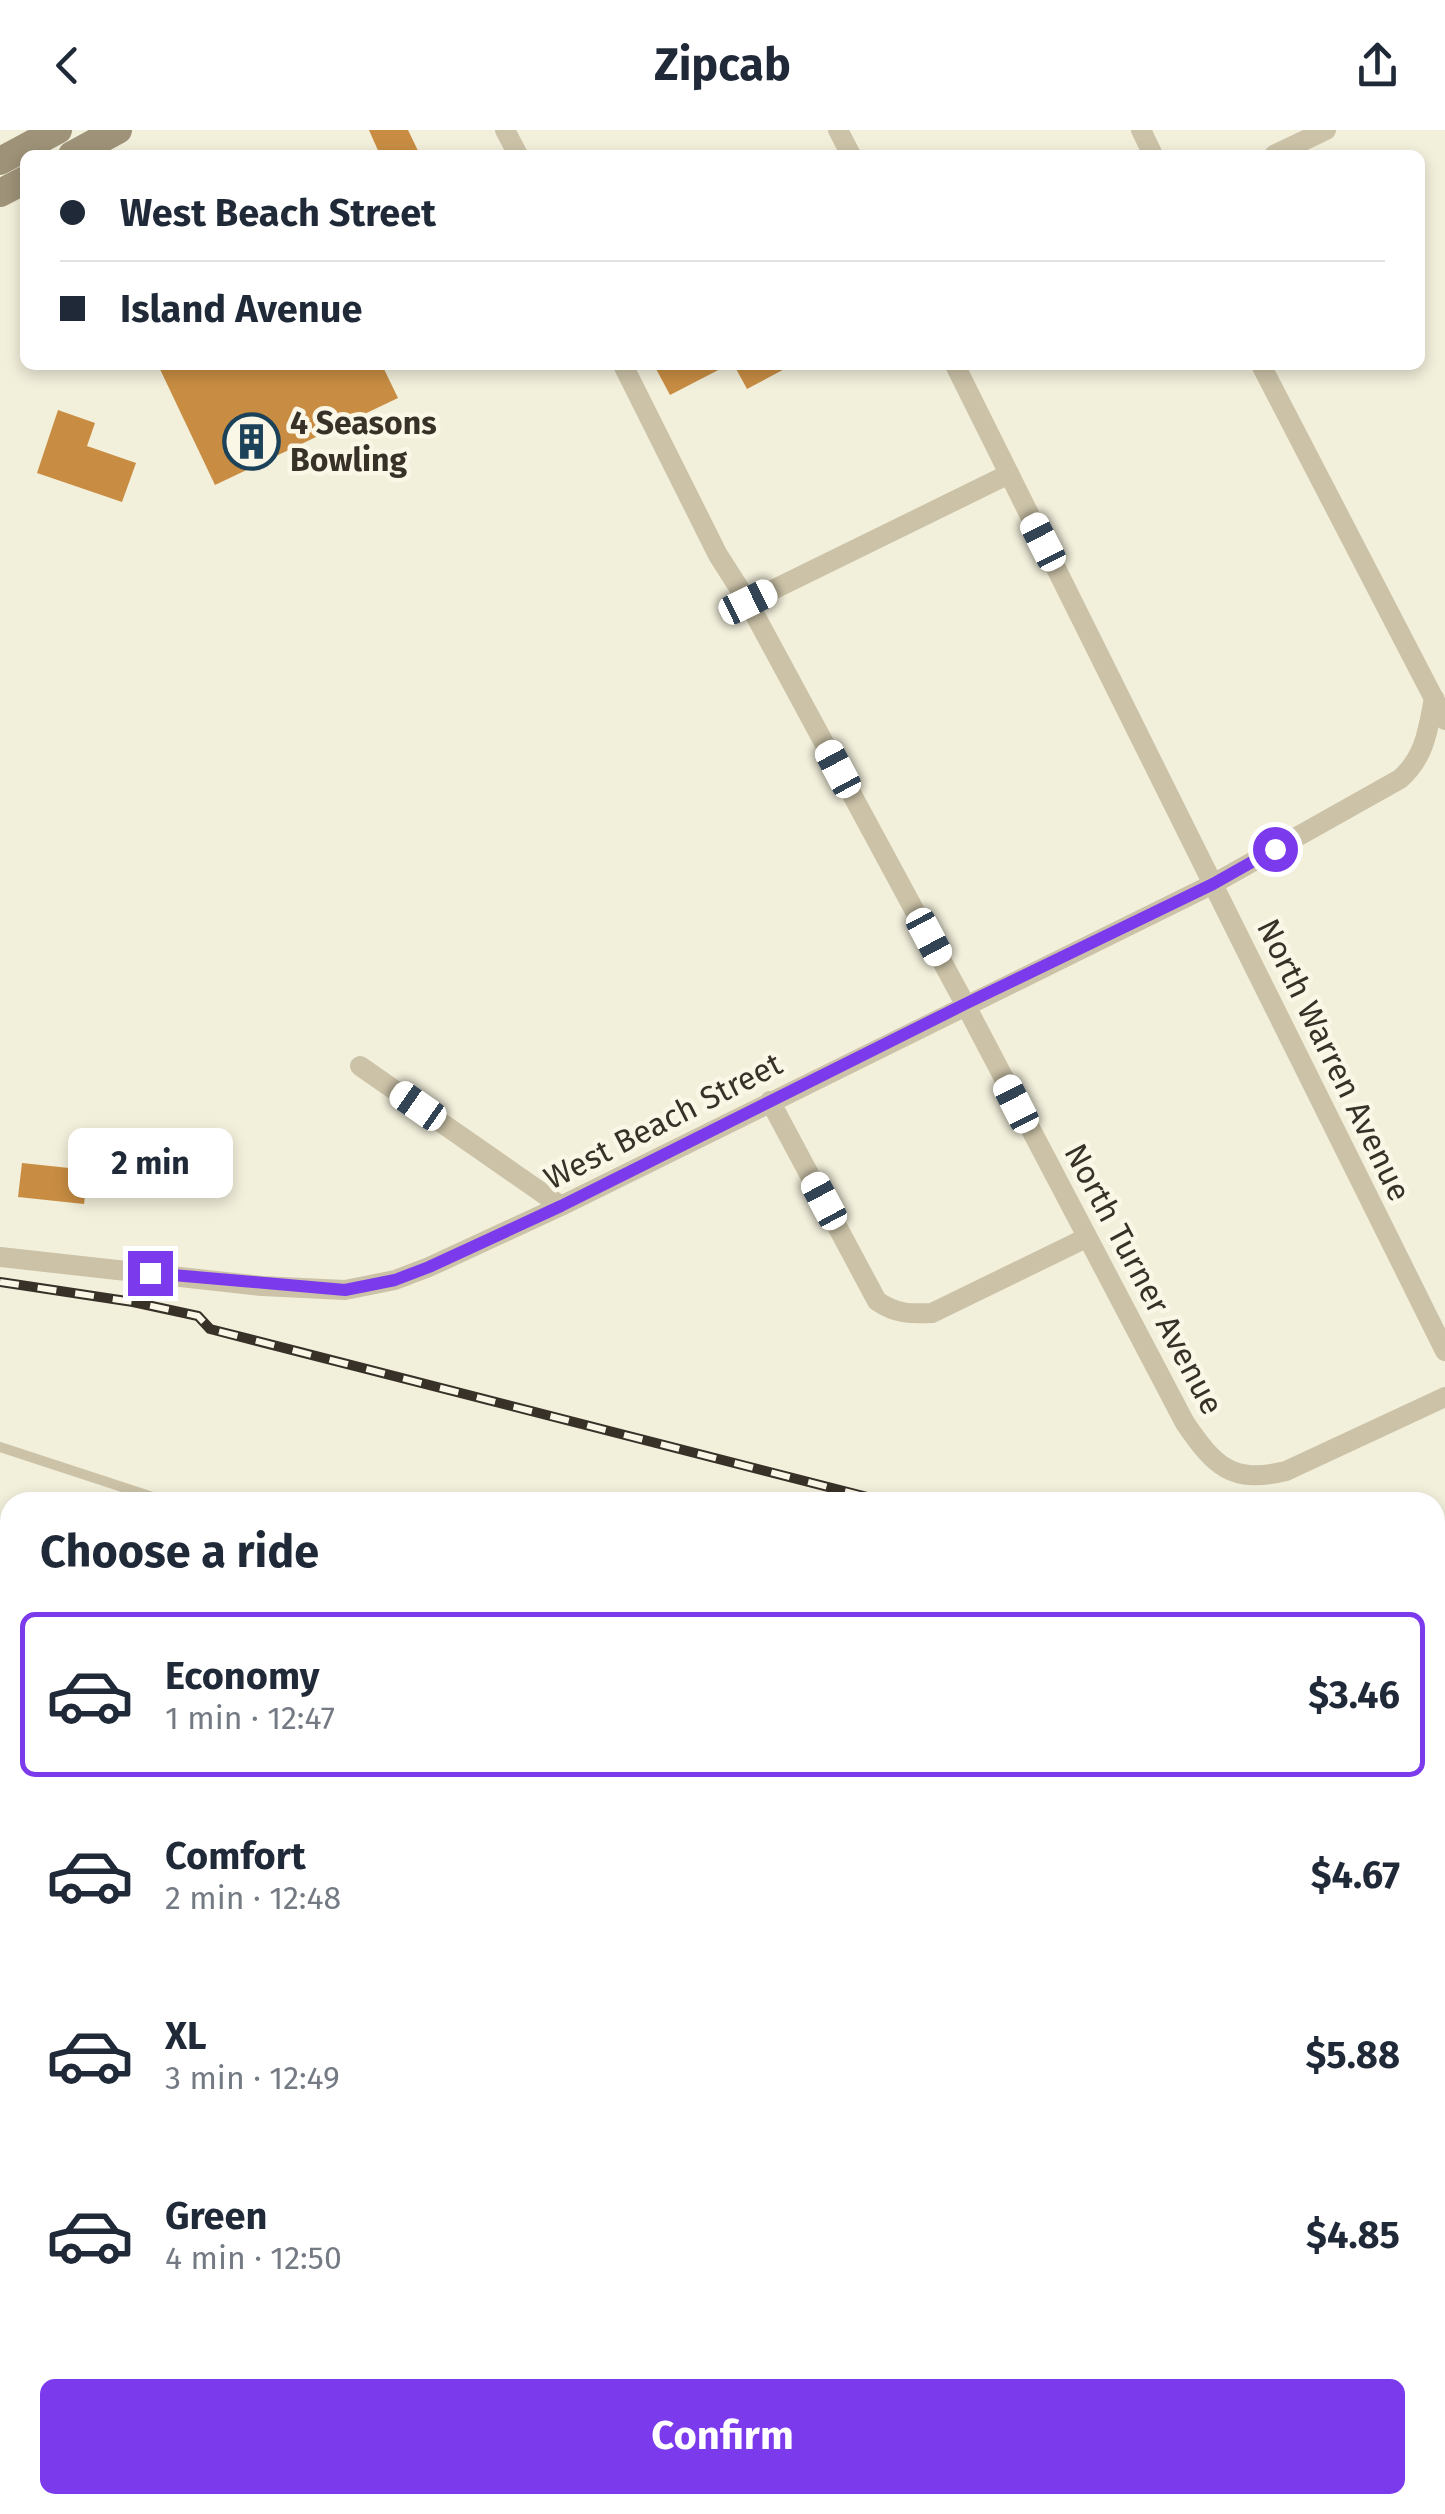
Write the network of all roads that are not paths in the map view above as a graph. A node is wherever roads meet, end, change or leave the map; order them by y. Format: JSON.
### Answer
{"nodes":[{"id":1,"x":58,"y":130,"type":"edge"},
{"id":2,"x":118,"y":130,"type":"edge"},
{"id":3,"x":1326,"y":130,"type":"edge"},
{"id":4,"x":21,"y":150,"type":"edge"},
{"id":5,"x":81,"y":150,"type":"edge"},
{"id":6,"x":1284,"y":150,"type":"edge"},
{"id":7,"x":626,"y":370,"type":"edge"},
{"id":8,"x":957,"y":370,"type":"edge"},
{"id":9,"x":1264,"y":370,"type":"edge"},
{"id":10,"x":1009,"y":474,"type":"junction"},
{"id":11,"x":748,"y":602,"type":"junction"},
{"id":12,"x":1434,"y":698,"type":"junction"},
{"id":13,"x":1445,"y":720,"type":"edge"},
{"id":14,"x":1213,"y":884,"type":"junction"},
{"id":15,"x":965,"y":1004,"type":"junction"},
{"id":16,"x":360,"y":1066,"type":"dead end"},
{"id":17,"x":770,"y":1101,"type":"junction"},
{"id":18,"x":561,"y":1206,"type":"junction"},
{"id":19,"x":1086,"y":1238,"type":"junction"},
{"id":20,"x":0,"y":1257,"type":"edge"},
{"id":21,"x":1445,"y":1351,"type":"edge"},
{"id":22,"x":1445,"y":1397,"type":"edge"},
{"id":23,"x":0,"y":1447,"type":"edge"},
{"id":24,"x":137,"y":1492,"type":"edge"}],
"edges":[{"from":1,"to":4,"type":"main road"},
{"from":2,"to":5,"type":"main road"},
{"from":3,"to":6,"type":"street"},
{"from":7,"to":11,"type":"street","name":"North Turner Avenue"},
{"from":8,"to":10,"type":"street","name":"North Warren Avenue"},
{"from":9,"to":12,"type":"street"},
{"from":10,"to":11,"type":"street"},
{"from":10,"to":14,"type":"street","name":"North Warren Avenue"},
{"from":11,"to":15,"type":"street","name":"North Turner Avenue"},
{"from":12,"to":13,"type":"street"},
{"from":12,"to":14,"type":"street","name":"West Beach Street"},
{"from":14,"to":15,"type":"street","name":"West Beach Street"},
{"from":14,"to":21,"type":"street","name":"North Warren Avenue"},
{"from":15,"to":17,"type":"street","name":"West Beach Street"},
{"from":15,"to":19,"type":"street","name":"North Turner Avenue"},
{"from":16,"to":18,"type":"street"},
{"from":17,"to":18,"type":"street","name":"West Beach Street"},
{"from":17,"to":19,"type":"street"},
{"from":18,"to":20,"type":"street","name":"West Beach Street"},
{"from":19,"to":22,"type":"street","name":"North Turner Avenue"},
{"from":23,"to":24,"type":"lane"}]}
